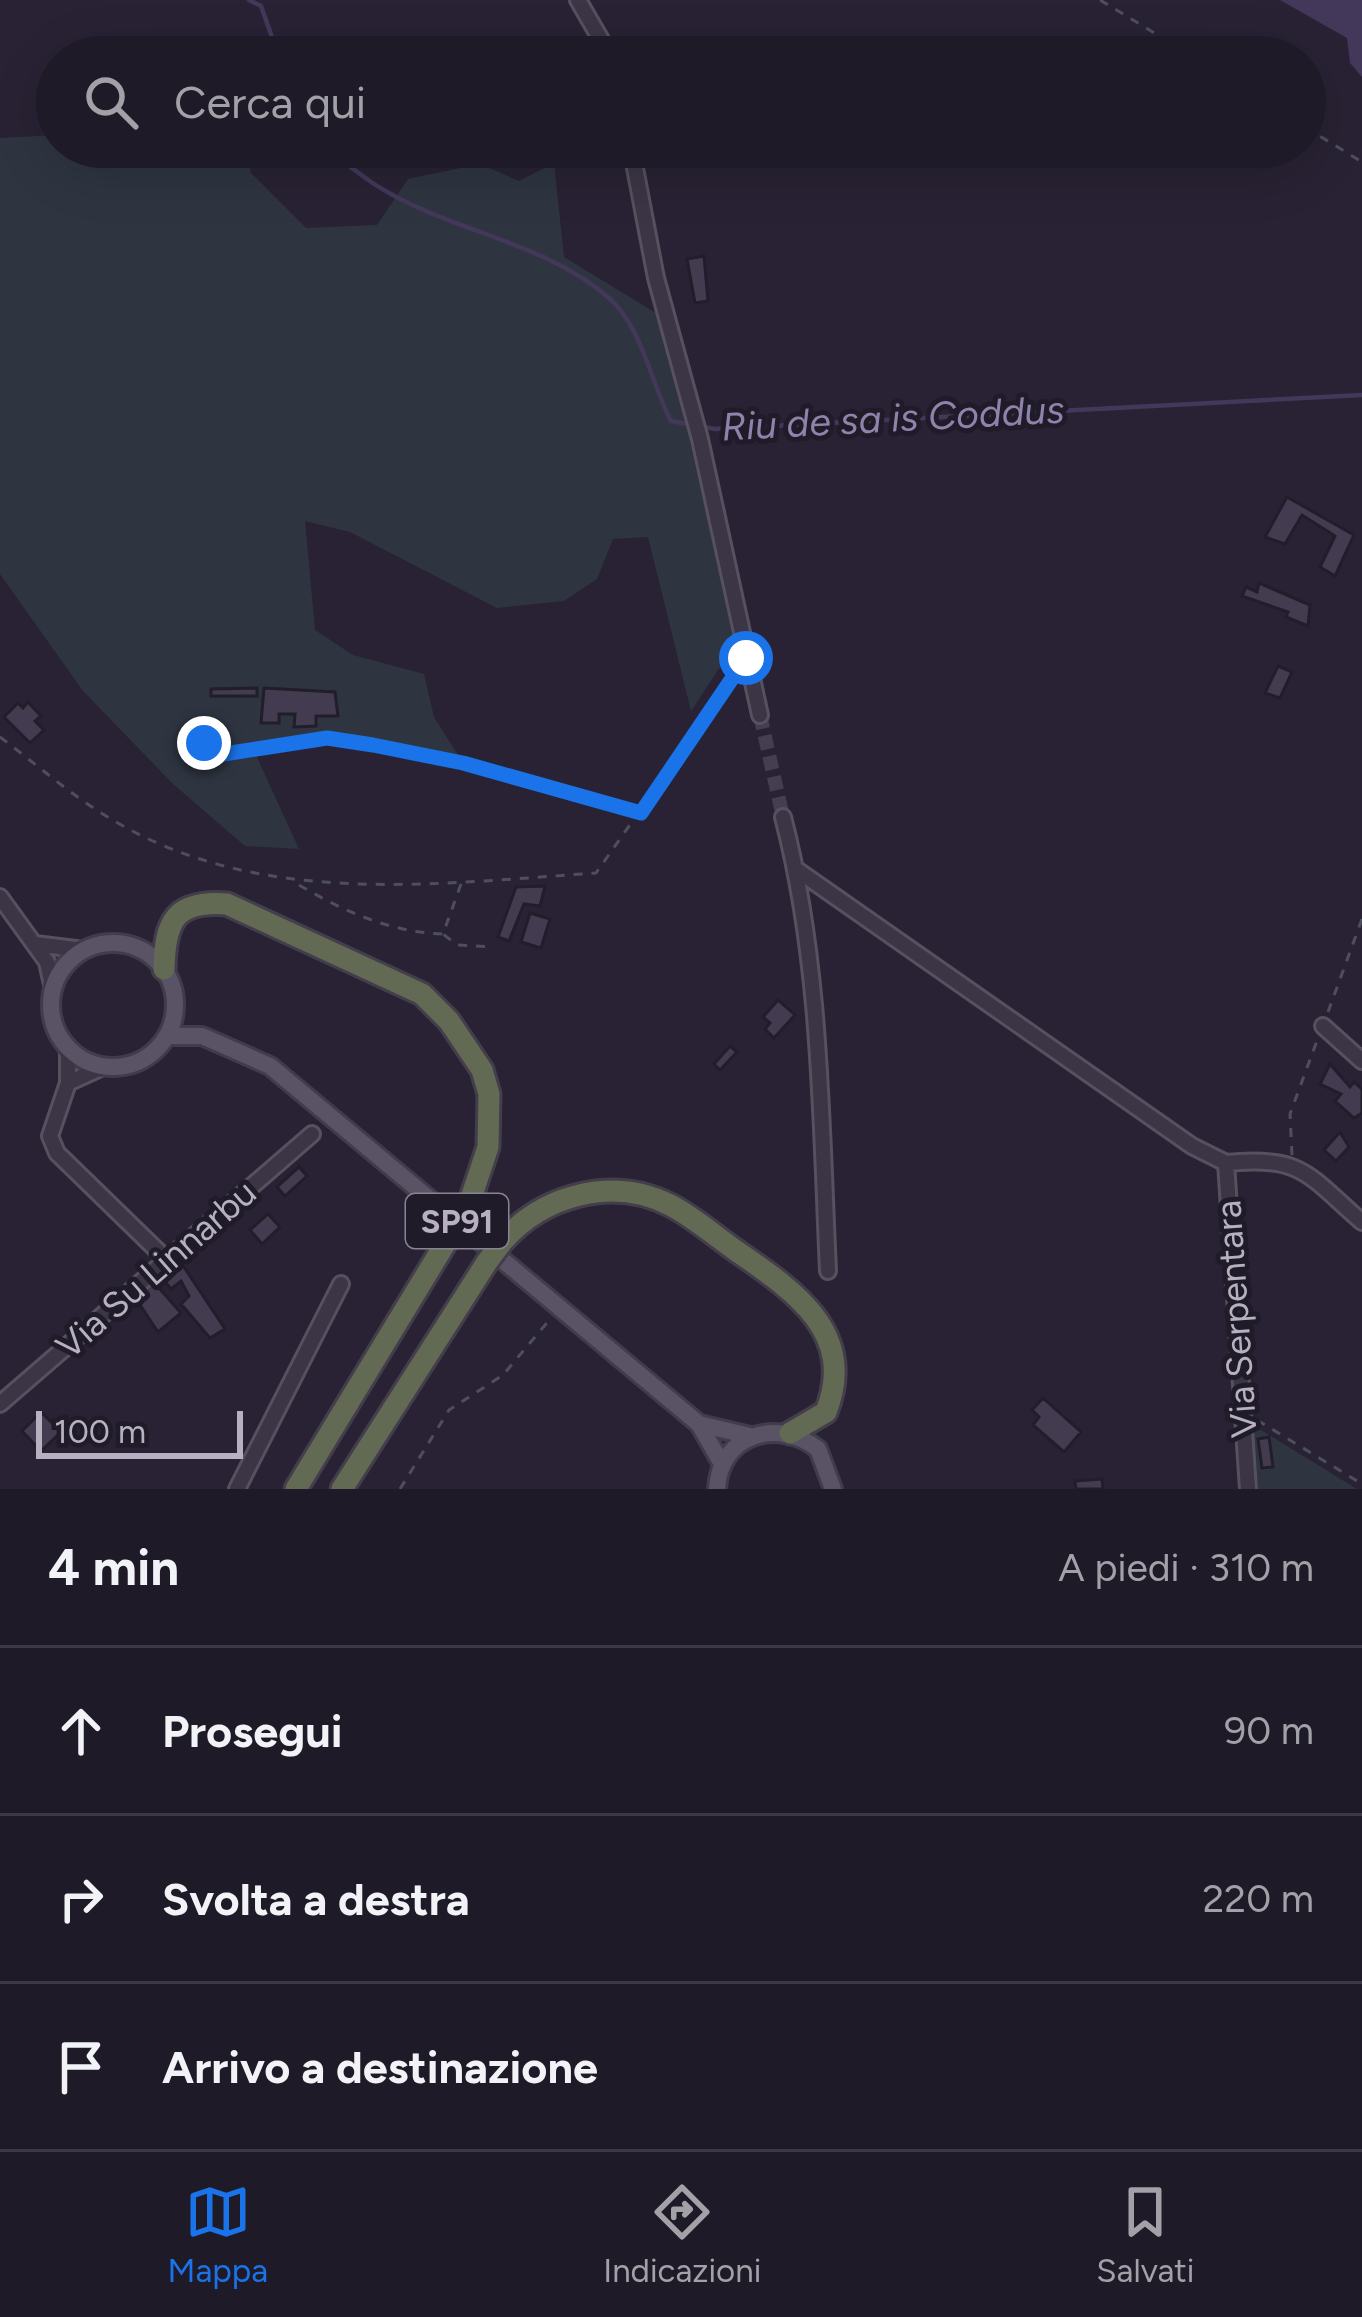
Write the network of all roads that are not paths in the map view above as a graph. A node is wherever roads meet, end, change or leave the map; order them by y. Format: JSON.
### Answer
{"nodes":[{"id":1,"x":578,"y":0,"type":"edge"},
{"id":2,"x":599,"y":36,"type":"edge"},
{"id":3,"x":635,"y":168,"type":"edge"},
{"id":4,"x":760,"y":715,"type":"tunnel mouth"},
{"id":5,"x":783,"y":817,"type":"tunnel mouth"},
{"id":6,"x":797,"y":870,"type":"junction"},
{"id":7,"x":0,"y":897,"type":"edge"},
{"id":8,"x":35,"y":944,"type":"junction"},
{"id":9,"x":84,"y":950,"type":"junction"},
{"id":10,"x":164,"y":969,"type":"junction"},
{"id":11,"x":53,"y":988,"type":"junction"},
{"id":12,"x":176,"y":1007,"type":"junction"},
{"id":13,"x":1323,"y":1026,"type":"dead end"},
{"id":14,"x":168,"y":1036,"type":"junction"},
{"id":15,"x":202,"y":1036,"type":"junction"},
{"id":16,"x":68,"y":1048,"type":"junction"},
{"id":17,"x":1362,"y":1061,"type":"edge"},
{"id":18,"x":103,"y":1067,"type":"junction"},
{"id":19,"x":68,"y":1084,"type":"junction"},
{"id":20,"x":312,"y":1134,"type":"dead end"},
{"id":21,"x":1226,"y":1163,"type":"junction"},
{"id":22,"x":1362,"y":1222,"type":"edge"},
{"id":23,"x":167,"y":1260,"type":"junction"},
{"id":24,"x":828,"y":1271,"type":"dead end"},
{"id":25,"x":341,"y":1283,"type":"dead end"},
{"id":26,"x":0,"y":1404,"type":"edge"},
{"id":27,"x":699,"y":1424,"type":"junction"},
{"id":28,"x":790,"y":1432,"type":"junction"},
{"id":29,"x":750,"y":1436,"type":"junction"},
{"id":30,"x":722,"y":1464,"type":"junction"},
{"id":31,"x":237,"y":1489,"type":"edge"},
{"id":32,"x":296,"y":1489,"type":"edge"},
{"id":33,"x":342,"y":1489,"type":"edge"},
{"id":34,"x":717,"y":1489,"type":"edge"},
{"id":35,"x":833,"y":1489,"type":"edge"},
{"id":36,"x":1248,"y":1489,"type":"edge"}],
"edges":[{"from":1,"to":2,"type":"street"},
{"from":3,"to":4,"type":"street"},
{"from":5,"to":6,"type":"street"},
{"from":6,"to":21,"type":"street"},
{"from":6,"to":24,"type":"street"},
{"from":7,"to":8,"type":"street"},
{"from":8,"to":9,"type":"street"},
{"from":8,"to":11,"type":"street"},
{"from":9,"to":10,"type":"main road"},
{"from":9,"to":11,"type":"main road"},
{"from":10,"to":12,"type":"main road","number":"SP91"},
{"from":10,"to":32,"type":"highway","bridge":true},
{"from":11,"to":16,"type":"main road"},
{"from":12,"to":14,"type":"main road"},
{"from":12,"to":15,"type":"main road","number":"SP91"},
{"from":13,"to":17,"type":"street"},
{"from":14,"to":15,"type":"main road","number":"SP91"},
{"from":14,"to":18,"type":"main road"},
{"from":15,"to":27,"type":"main road","number":"SP91"},
{"from":16,"to":18,"type":"main road"},
{"from":16,"to":19,"type":"street"},
{"from":18,"to":19,"type":"street"},
{"from":19,"to":23,"type":"street"},
{"from":20,"to":23,"type":"street","name":"Via Su Linnarbu"},
{"from":21,"to":22,"type":"street","name":"Via Serpentara"},
{"from":21,"to":36,"type":"street","name":"Via Serpentara"},
{"from":23,"to":26,"type":"street","name":"Via Su Linnarbu"},
{"from":25,"to":31,"type":"street"},
{"from":27,"to":29,"type":"main road","number":"SP91"},
{"from":27,"to":30,"type":"main road","number":"SP91"},
{"from":28,"to":29,"type":"main road","number":"SP91"},
{"from":28,"to":33,"type":"highway","bridge":true},
{"from":28,"to":35,"type":"main road"},
{"from":29,"to":30,"type":"main road"},
{"from":30,"to":34,"type":"main road"}]}
